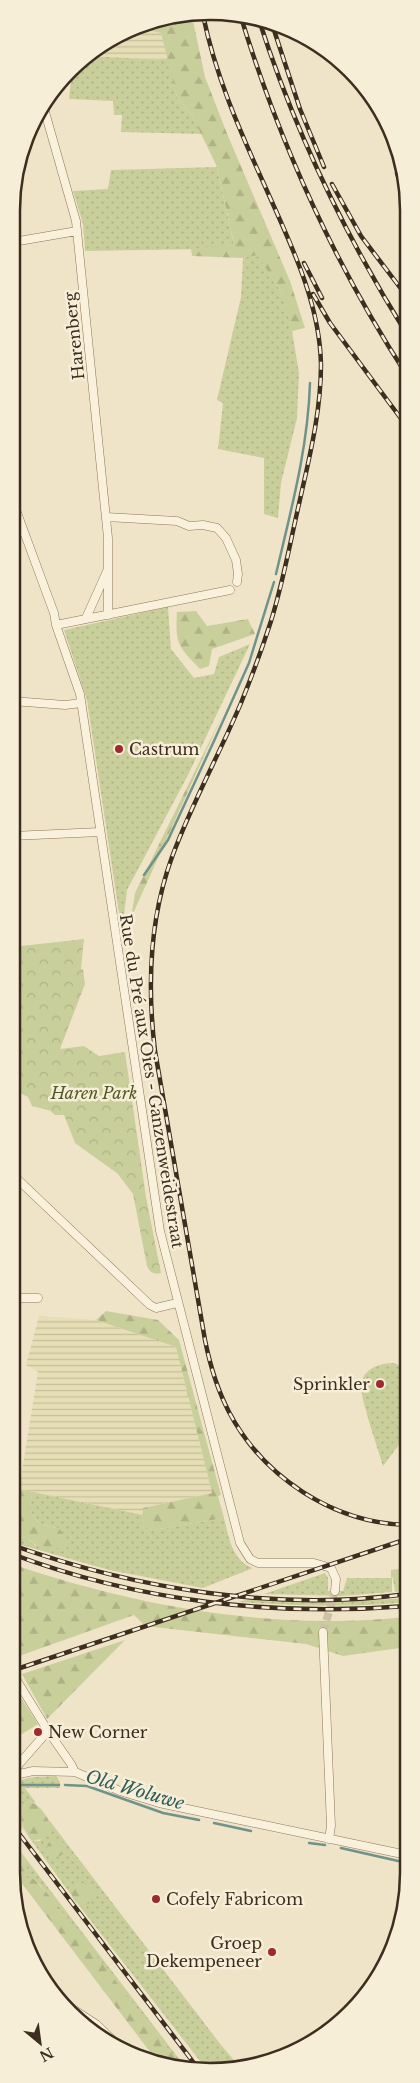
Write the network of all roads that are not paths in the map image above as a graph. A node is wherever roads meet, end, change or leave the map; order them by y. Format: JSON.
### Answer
{"nodes":[{"id":1,"x":46,"y":114,"type":"edge"},
{"id":2,"x":77,"y":232,"type":"junction"},
{"id":3,"x":20,"y":241,"type":"edge"},
{"id":4,"x":106,"y":517,"type":"junction"},
{"id":5,"x":20,"y":521,"type":"edge"},
{"id":6,"x":108,"y":568,"type":"junction"},
{"id":7,"x":237,"y":582,"type":"dead end"},
{"id":8,"x":230,"y":590,"type":"dead end"},
{"id":9,"x":108,"y":615,"type":"junction"},
{"id":10,"x":86,"y":618,"type":"junction"},
{"id":11,"x":56,"y":625,"type":"junction"},
{"id":12,"x":20,"y":701,"type":"edge"},
{"id":13,"x":81,"y":703,"type":"junction"},
{"id":14,"x":100,"y":832,"type":"junction"},
{"id":15,"x":20,"y":836,"type":"edge"},
{"id":16,"x":20,"y":1182,"type":"edge"},
{"id":17,"x":20,"y":1298,"type":"edge"},
{"id":18,"x":38,"y":1298,"type":"dead end"},
{"id":19,"x":177,"y":1303,"type":"junction"},
{"id":20,"x":335,"y":1591,"type":"tunnel mouth"},
{"id":21,"x":323,"y":1632,"type":"tunnel mouth"},
{"id":22,"x":20,"y":1685,"type":"edge"},
{"id":23,"x":48,"y":1731,"type":"junction"},
{"id":24,"x":20,"y":1763,"type":"edge"},
{"id":25,"x":75,"y":1772,"type":"junction"},
{"id":26,"x":20,"y":1774,"type":"edge"},
{"id":27,"x":329,"y":1840,"type":"junction"},
{"id":28,"x":400,"y":1854,"type":"edge"},
{"id":29,"x":89,"y":2019,"type":"edge"},
{"id":30,"x":101,"y":2029,"type":"edge"}],
"edges":[{"from":1,"to":2,"type":"street","name":"Harenberg"},
{"from":2,"to":3,"type":"street"},
{"from":2,"to":4,"type":"street","name":"Harenberg"},
{"from":4,"to":6,"type":"street","name":"Harenberg"},
{"from":4,"to":7,"type":"street"},
{"from":5,"to":11,"type":"street","name":"Rue du Pré aux Oies - Ganzenweidestraat"},
{"from":6,"to":9,"type":"street","name":"Harenberg"},
{"from":6,"to":10,"type":"street","name":"Harenberg"},
{"from":8,"to":9,"type":"street"},
{"from":9,"to":10,"type":"street"},
{"from":10,"to":11,"type":"street"},
{"from":11,"to":13,"type":"street","name":"Rue du Pré aux Oies - Ganzenweidestraat"},
{"from":12,"to":13,"type":"street"},
{"from":13,"to":14,"type":"street","name":"Rue du Pré aux Oies - Ganzenweidestraat"},
{"from":14,"to":15,"type":"street"},
{"from":14,"to":19,"type":"street","name":"Rue du Pré aux Oies - Ganzenweidestraat"},
{"from":16,"to":19,"type":"street"},
{"from":17,"to":18,"type":"street"},
{"from":19,"to":20,"type":"street","name":"Rue du Pré aux Oies - Ganzenweidestraat"},
{"from":21,"to":27,"type":"street"},
{"from":22,"to":23,"type":"street"},
{"from":23,"to":24,"type":"street"},
{"from":23,"to":25,"type":"street"},
{"from":25,"to":26,"type":"street"},
{"from":25,"to":27,"type":"street"},
{"from":27,"to":28,"type":"street"},
{"from":29,"to":30,"type":"street"}]}
